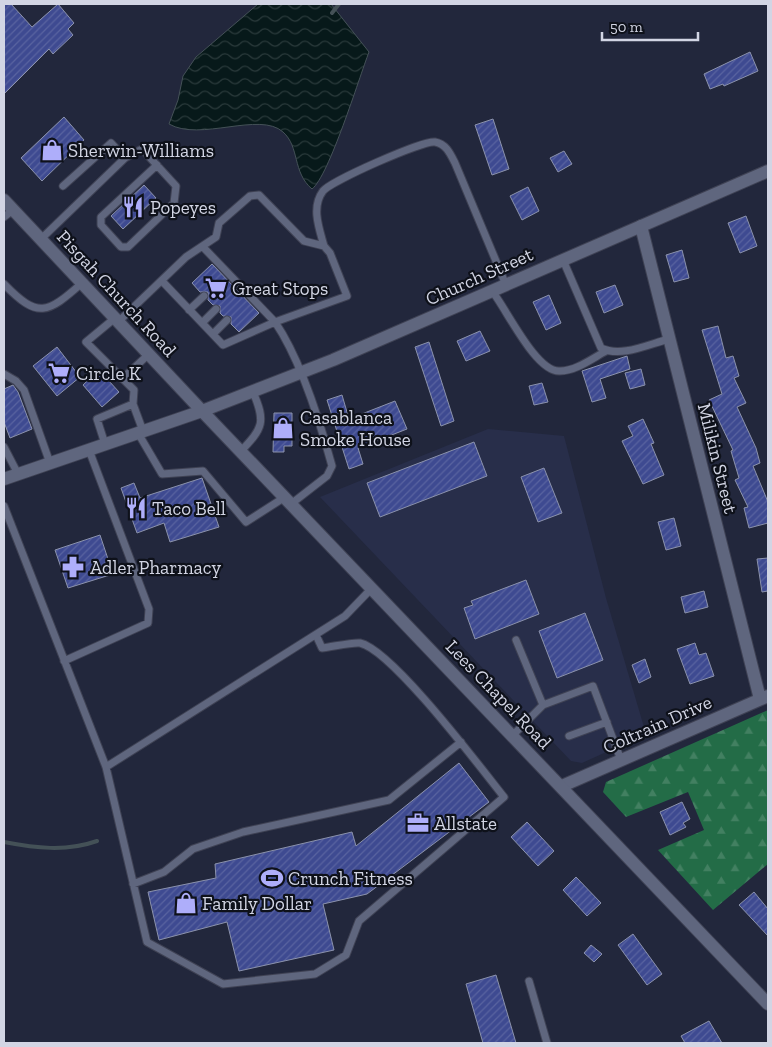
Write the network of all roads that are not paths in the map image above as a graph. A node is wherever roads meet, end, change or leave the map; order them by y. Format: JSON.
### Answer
{"nodes":[{"id":1,"x":125,"y":158,"type":"junction"},
{"id":2,"x":157,"y":165,"type":"junction"},
{"id":3,"x":768,"y":171,"type":"edge"},
{"id":4,"x":63,"y":186,"type":"dead end"},
{"id":5,"x":4,"y":200,"type":"edge"},
{"id":6,"x":8,"y":213,"type":"edge"},
{"id":7,"x":641,"y":226,"type":"junction"},
{"id":8,"x":41,"y":239,"type":"junction"},
{"id":9,"x":324,"y":246,"type":"junction"},
{"id":10,"x":203,"y":247,"type":"junction"},
{"id":11,"x":563,"y":260,"type":"junction"},
{"id":12,"x":162,"y":281,"type":"junction"},
{"id":13,"x":82,"y":283,"type":"junction"},
{"id":14,"x":4,"y":284,"type":"edge"},
{"id":15,"x":506,"y":285,"type":"junction"},
{"id":16,"x":492,"y":291,"type":"junction"},
{"id":17,"x":204,"y":296,"type":"dead end"},
{"id":18,"x":216,"y":309,"type":"dead end"},
{"id":19,"x":189,"y":310,"type":"junction"},
{"id":20,"x":116,"y":320,"type":"junction"},
{"id":21,"x":227,"y":320,"type":"dead end"},
{"id":22,"x":275,"y":322,"type":"junction"},
{"id":23,"x":202,"y":323,"type":"junction"},
{"id":24,"x":213,"y":334,"type":"junction"},
{"id":25,"x":669,"y":339,"type":"junction"},
{"id":26,"x":606,"y":351,"type":"junction"},
{"id":27,"x":148,"y":354,"type":"junction"},
{"id":28,"x":4,"y":374,"type":"edge"},
{"id":29,"x":300,"y":374,"type":"junction"},
{"id":30,"x":122,"y":379,"type":"junction"},
{"id":31,"x":253,"y":392,"type":"junction"},
{"id":32,"x":133,"y":404,"type":"junction"},
{"id":33,"x":202,"y":411,"type":"junction"},
{"id":34,"x":141,"y":432,"type":"junction"},
{"id":35,"x":105,"y":444,"type":"junction"},
{"id":36,"x":4,"y":447,"type":"edge"},
{"id":37,"x":89,"y":450,"type":"junction"},
{"id":38,"x":240,"y":451,"type":"junction"},
{"id":39,"x":50,"y":463,"type":"junction"},
{"id":40,"x":18,"y":474,"type":"junction"},
{"id":41,"x":4,"y":479,"type":"edge"},
{"id":42,"x":288,"y":501,"type":"junction"},
{"id":43,"x":4,"y":506,"type":"edge"},
{"id":44,"x":372,"y":588,"type":"junction"},
{"id":45,"x":316,"y":635,"type":"junction"},
{"id":46,"x":516,"y":640,"type":"dead end"},
{"id":47,"x":64,"y":661,"type":"junction"},
{"id":48,"x":764,"y":697,"type":"edge"},
{"id":49,"x":543,"y":705,"type":"junction"},
{"id":50,"x":607,"y":722,"type":"junction"},
{"id":51,"x":513,"y":735,"type":"junction"},
{"id":52,"x":569,"y":736,"type":"dead end"},
{"id":53,"x":461,"y":742,"type":"junction"},
{"id":54,"x":621,"y":760,"type":"junction"},
{"id":55,"x":106,"y":767,"type":"junction"},
{"id":56,"x":562,"y":786,"type":"junction"},
{"id":57,"x":133,"y":884,"type":"junction"},
{"id":58,"x":529,"y":981,"type":"dead end"},
{"id":59,"x":768,"y":1004,"type":"edge"},
{"id":60,"x":547,"y":1043,"type":"edge"}],
"edges":[{"from":1,"to":2,"type":"lane"},
{"from":1,"to":4,"type":"lane"},
{"from":1,"to":8,"type":"lane"},
{"from":2,"to":2,"type":"lane"},
{"from":3,"to":7,"type":"street","name":"Church Street"},
{"from":5,"to":6,"type":"street","name":"Pisgah Church Road"},
{"from":6,"to":8,"type":"street","name":"Pisgah Church Road"},
{"from":7,"to":11,"type":"street","name":"Church Street"},
{"from":7,"to":25,"type":"street","name":"Milikin Street"},
{"from":8,"to":13,"type":"street","name":"Pisgah Church Road"},
{"from":9,"to":10,"type":"lane"},
{"from":9,"to":15,"type":"lane"},
{"from":9,"to":22,"type":"lane"},
{"from":10,"to":12,"type":"lane"},
{"from":10,"to":22,"type":"lane"},
{"from":11,"to":15,"type":"street","name":"Church Street"},
{"from":11,"to":26,"type":"lane"},
{"from":12,"to":19,"type":"lane"},
{"from":12,"to":20,"type":"lane"},
{"from":13,"to":14,"type":"lane"},
{"from":13,"to":20,"type":"street","name":"Pisgah Church Road"},
{"from":15,"to":16,"type":"street","name":"Church Street"},
{"from":16,"to":26,"type":"lane"},
{"from":16,"to":29,"type":"street","name":"Church Street"},
{"from":17,"to":19,"type":"lane"},
{"from":18,"to":23,"type":"lane"},
{"from":19,"to":23,"type":"lane"},
{"from":20,"to":27,"type":"street","name":"Pisgah Church Road"},
{"from":20,"to":30,"type":"lane"},
{"from":21,"to":24,"type":"lane"},
{"from":22,"to":24,"type":"lane"},
{"from":22,"to":29,"type":"lane"},
{"from":23,"to":24,"type":"lane"},
{"from":25,"to":26,"type":"lane"},
{"from":25,"to":48,"type":"street","name":"Milikin Street"},
{"from":27,"to":30,"type":"lane"},
{"from":27,"to":33,"type":"street","name":"Pisgah Church Road"},
{"from":28,"to":39,"type":"lane"},
{"from":29,"to":31,"type":"street","name":"Church Street"},
{"from":29,"to":42,"type":"lane"},
{"from":30,"to":32,"type":"lane"},
{"from":31,"to":33,"type":"street","name":"Church Street"},
{"from":31,"to":38,"type":"lane"},
{"from":32,"to":34,"type":"lane"},
{"from":32,"to":35,"type":"lane"},
{"from":33,"to":34,"type":"street","name":"Church Street"},
{"from":33,"to":38,"type":"street","name":"Lees Chapel Road"},
{"from":34,"to":35,"type":"street","name":"Church Street"},
{"from":34,"to":42,"type":"lane"},
{"from":35,"to":37,"type":"street","name":"Church Street"},
{"from":36,"to":40,"type":"lane"},
{"from":37,"to":39,"type":"street","name":"Church Street"},
{"from":37,"to":47,"type":"lane"},
{"from":38,"to":42,"type":"street","name":"Lees Chapel Road"},
{"from":39,"to":40,"type":"street","name":"Church Street"},
{"from":40,"to":41,"type":"street","name":"Church Street"},
{"from":42,"to":44,"type":"street","name":"Lees Chapel Road"},
{"from":43,"to":47,"type":"lane"},
{"from":44,"to":45,"type":"lane"},
{"from":44,"to":51,"type":"street","name":"Lees Chapel Road"},
{"from":45,"to":53,"type":"lane"},
{"from":45,"to":55,"type":"lane"},
{"from":46,"to":49,"type":"lane"},
{"from":47,"to":55,"type":"lane"},
{"from":48,"to":54,"type":"street","name":"Coltrain Drive"},
{"from":49,"to":50,"type":"lane"},
{"from":49,"to":51,"type":"lane"},
{"from":50,"to":52,"type":"lane"},
{"from":50,"to":54,"type":"lane"},
{"from":51,"to":56,"type":"street","name":"Lees Chapel Road"},
{"from":53,"to":57,"type":"lane"},
{"from":53,"to":57,"type":"lane"},
{"from":54,"to":56,"type":"street","name":"Coltrain Drive"},
{"from":55,"to":57,"type":"lane"},
{"from":56,"to":59,"type":"street","name":"Lees Chapel Road"},
{"from":58,"to":60,"type":"lane"}]}
